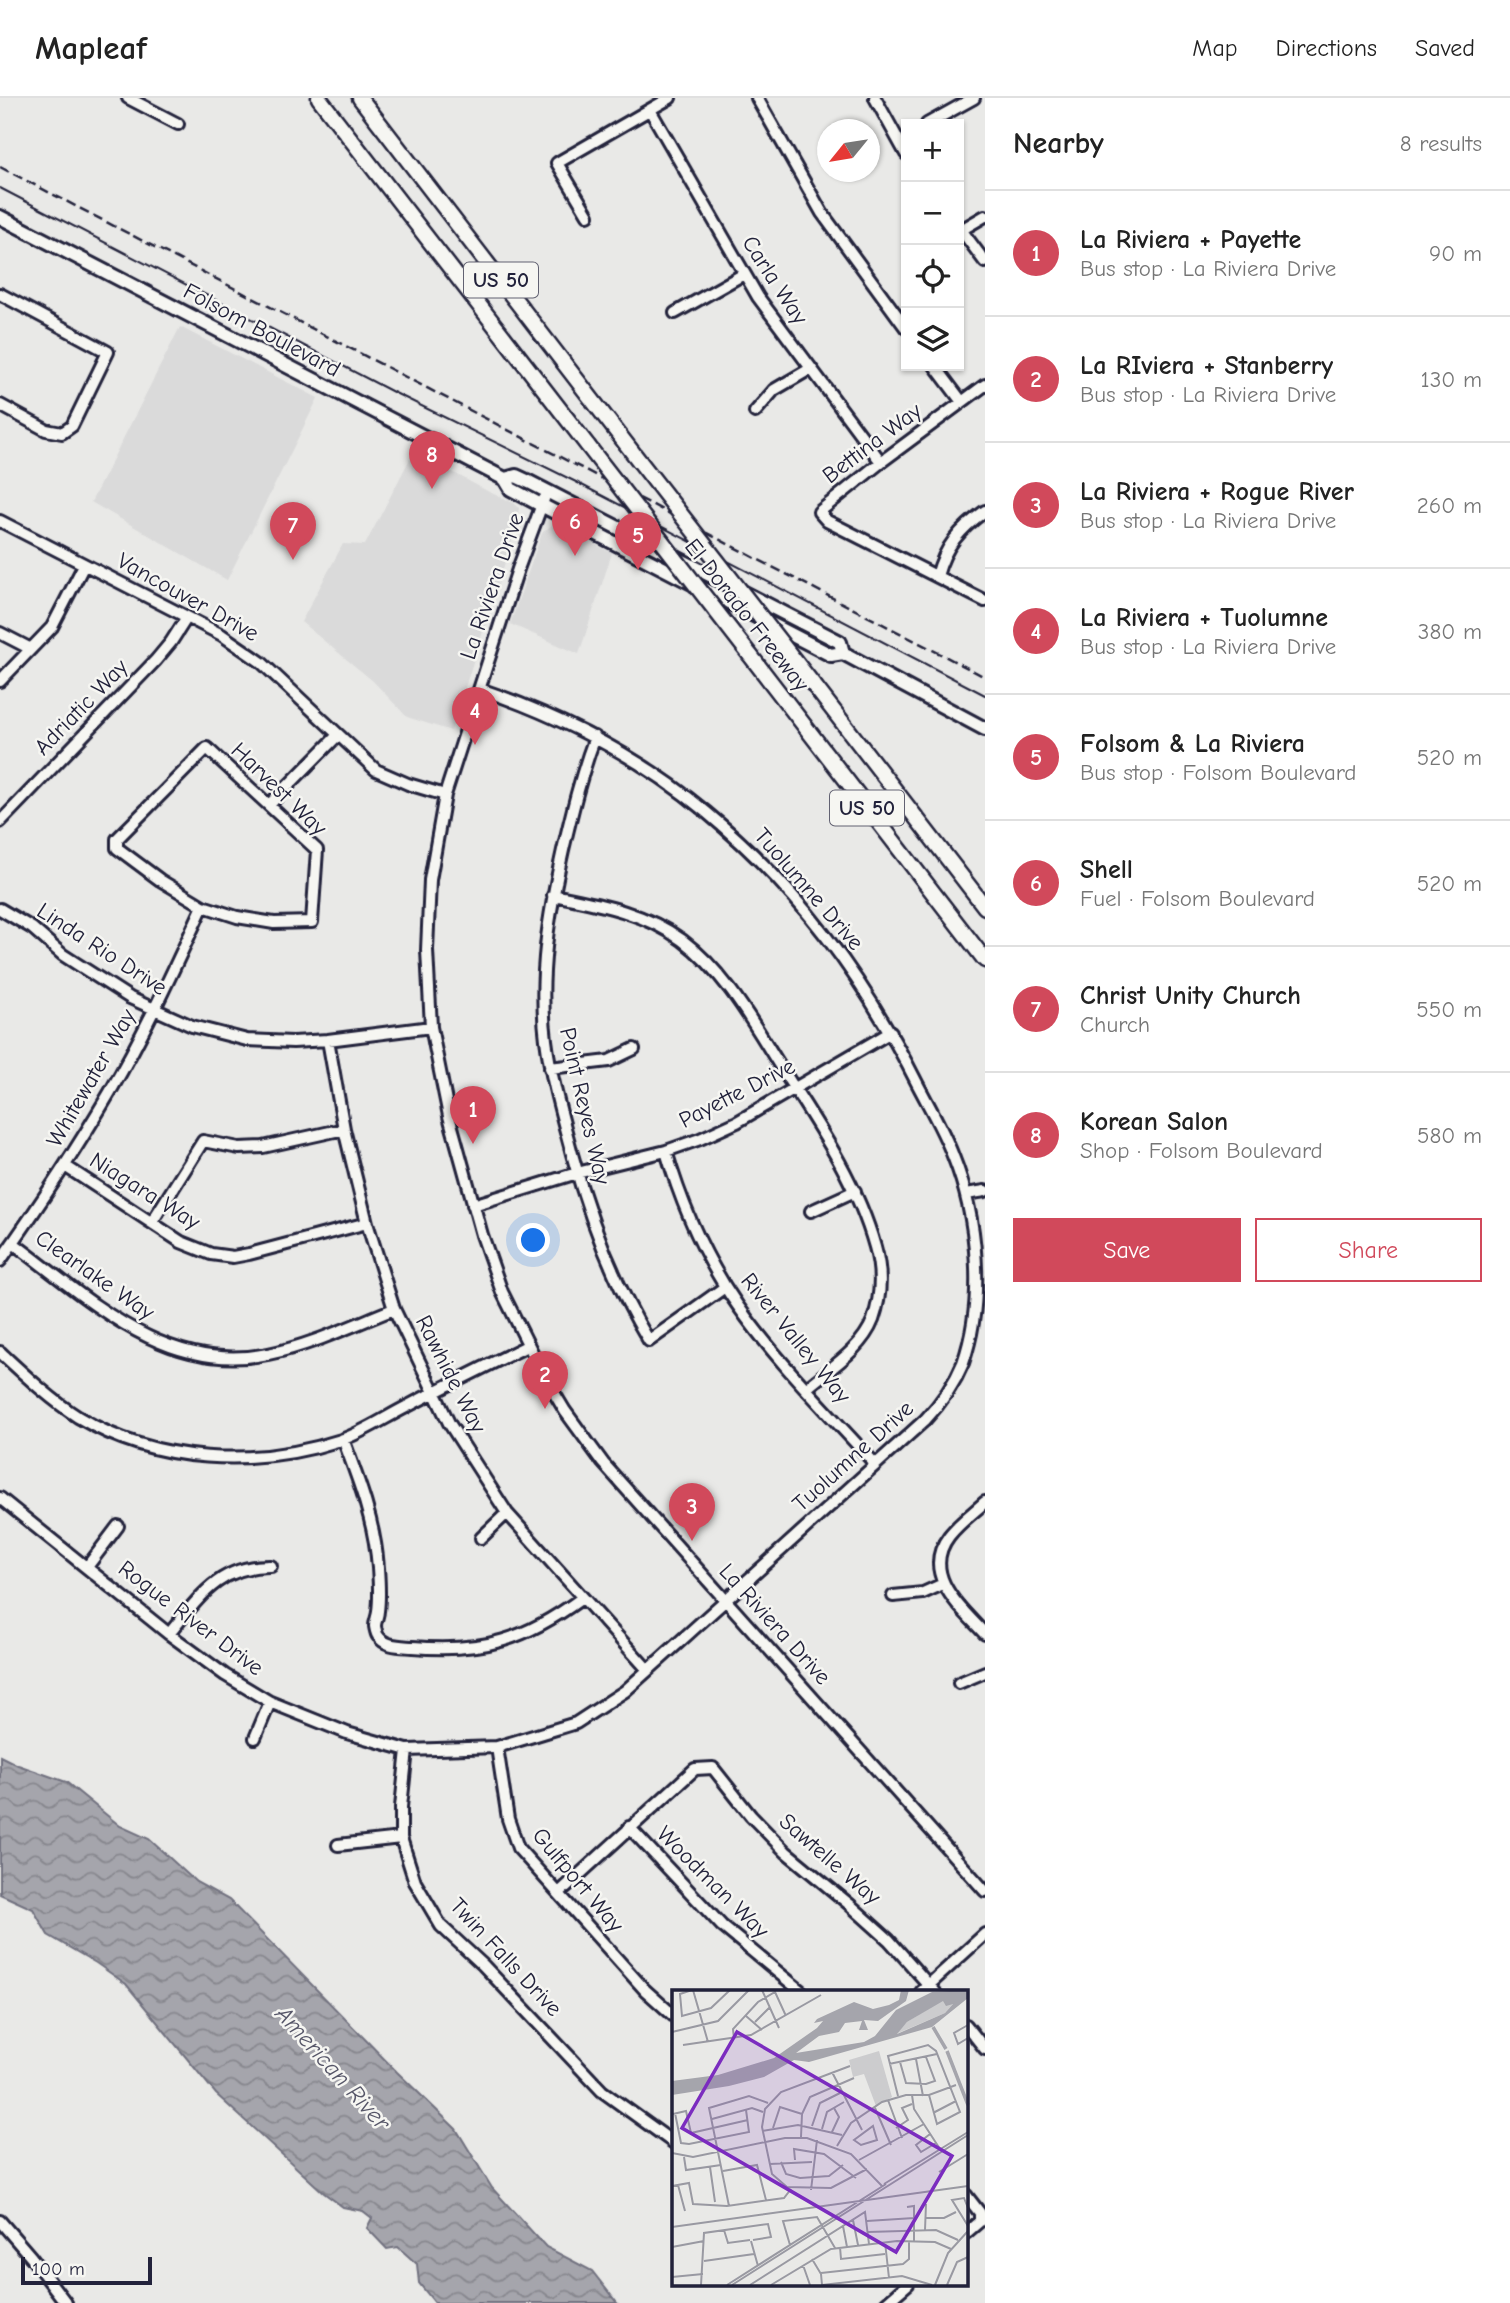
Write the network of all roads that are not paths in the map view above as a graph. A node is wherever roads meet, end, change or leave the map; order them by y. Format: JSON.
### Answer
{"nodes":[{"id":1,"x":128,"y":98,"type":"edge"},
{"id":2,"x":319,"y":98,"type":"edge"},
{"id":3,"x":360,"y":98,"type":"edge"},
{"id":4,"x":670,"y":98,"type":"edge"},
{"id":5,"x":757,"y":98,"type":"edge"},
{"id":6,"x":875,"y":98,"type":"edge"},
{"id":7,"x":974,"y":98,"type":"edge"},
{"id":8,"x":649,"y":110,"type":"junction"},
{"id":9,"x":936,"y":119,"type":"edge"},
{"id":10,"x":178,"y":124,"type":"dead end"},
{"id":11,"x":901,"y":137,"type":"edge"},
{"id":12,"x":588,"y":215,"type":"dead end"},
{"id":13,"x":985,"y":216,"type":"edge"},
{"id":14,"x":0,"y":217,"type":"edge"},
{"id":15,"x":964,"y":226,"type":"edge"},
{"id":16,"x":964,"y":233,"type":"edge"},
{"id":17,"x":985,"y":262,"type":"edge"},
{"id":18,"x":744,"y":274,"type":"junction"},
{"id":19,"x":0,"y":294,"type":"edge"},
{"id":20,"x":675,"y":313,"type":"dead end"},
{"id":21,"x":901,"y":321,"type":"edge"},
{"id":22,"x":810,"y":369,"type":"junction"},
{"id":23,"x":939,"y":371,"type":"edge"},
{"id":24,"x":985,"y":385,"type":"edge"},
{"id":25,"x":962,"y":402,"type":"junction"},
{"id":26,"x":0,"y":405,"type":"edge"},
{"id":27,"x":755,"y":412,"type":"dead end"},
{"id":28,"x":881,"y":462,"type":"junction"},
{"id":29,"x":505,"y":479,"type":"junction"},
{"id":30,"x":547,"y":492,"type":"junction"},
{"id":31,"x":541,"y":505,"type":"junction"},
{"id":32,"x":985,"y":511,"type":"edge"},
{"id":33,"x":0,"y":520,"type":"edge"},
{"id":34,"x":84,"y":565,"type":"junction"},
{"id":35,"x":937,"y":576,"type":"junction"},
{"id":36,"x":985,"y":601,"type":"edge"},
{"id":37,"x":187,"y":617,"type":"junction"},
{"id":38,"x":0,"y":633,"type":"edge"},
{"id":39,"x":31,"y":649,"type":"junction"},
{"id":40,"x":843,"y":653,"type":"junction"},
{"id":41,"x":0,"y":681,"type":"edge"},
{"id":42,"x":480,"y":689,"type":"junction"},
{"id":43,"x":985,"y":729,"type":"edge"},
{"id":44,"x":338,"y":735,"type":"junction"},
{"id":45,"x":595,"y":737,"type":"junction"},
{"id":46,"x":445,"y":795,"type":"junction"},
{"id":47,"x":270,"y":804,"type":"junction"},
{"id":48,"x":0,"y":822,"type":"edge"},
{"id":49,"x":553,"y":895,"type":"junction"},
{"id":50,"x":204,"y":906,"type":"junction"},
{"id":51,"x":985,"y":907,"type":"edge"},
{"id":52,"x":0,"y":909,"type":"edge"},
{"id":53,"x":985,"y":960,"type":"edge"},
{"id":54,"x":154,"y":1010,"type":"junction"},
{"id":55,"x":431,"y":1027,"type":"junction"},
{"id":56,"x":891,"y":1031,"type":"junction"},
{"id":57,"x":328,"y":1040,"type":"junction"},
{"id":58,"x":634,"y":1049,"type":"dead end"},
{"id":59,"x":550,"y":1068,"type":"junction"},
{"id":60,"x":795,"y":1088,"type":"junction"},
{"id":61,"x":344,"y":1129,"type":"junction"},
{"id":62,"x":666,"y":1151,"type":"junction"},
{"id":63,"x":65,"y":1166,"type":"junction"},
{"id":64,"x":577,"y":1173,"type":"junction"},
{"id":65,"x":855,"y":1191,"type":"junction"},
{"id":66,"x":985,"y":1191,"type":"edge"},
{"id":67,"x":966,"y":1194,"type":"junction"},
{"id":68,"x":473,"y":1205,"type":"junction"},
{"id":69,"x":811,"y":1211,"type":"dead end"},
{"id":70,"x":152,"y":1222,"type":"junction"},
{"id":71,"x":367,"y":1223,"type":"junction"},
{"id":72,"x":13,"y":1243,"type":"junction"},
{"id":73,"x":0,"y":1261,"type":"edge"},
{"id":74,"x":725,"y":1287,"type":"junction"},
{"id":75,"x":394,"y":1309,"type":"junction"},
{"id":76,"x":979,"y":1321,"type":"edge"},
{"id":77,"x":527,"y":1346,"type":"junction"},
{"id":78,"x":0,"y":1352,"type":"edge"},
{"id":79,"x":807,"y":1388,"type":"junction"},
{"id":80,"x":434,"y":1392,"type":"junction"},
{"id":81,"x":343,"y":1439,"type":"junction"},
{"id":82,"x":875,"y":1464,"type":"junction"},
{"id":83,"x":0,"y":1498,"type":"edge"},
{"id":84,"x":985,"y":1502,"type":"edge"},
{"id":85,"x":507,"y":1513,"type":"junction"},
{"id":86,"x":118,"y":1526,"type":"dead end"},
{"id":87,"x":481,"y":1538,"type":"dead end"},
{"id":88,"x":271,"y":1566,"type":"dead end"},
{"id":89,"x":87,"y":1567,"type":"junction"},
{"id":90,"x":943,"y":1584,"type":"junction"},
{"id":91,"x":893,"y":1596,"type":"dead end"},
{"id":92,"x":582,"y":1598,"type":"junction"},
{"id":93,"x":725,"y":1600,"type":"junction"},
{"id":94,"x":169,"y":1634,"type":"junction"},
{"id":95,"x":985,"y":1634,"type":"edge"},
{"id":96,"x":648,"y":1671,"type":"junction"},
{"id":97,"x":985,"y":1672,"type":"edge"},
{"id":98,"x":959,"y":1683,"type":"dead end"},
{"id":99,"x":270,"y":1702,"type":"junction"},
{"id":100,"x":255,"y":1738,"type":"dead end"},
{"id":101,"x":496,"y":1747,"type":"junction"},
{"id":102,"x":407,"y":1749,"type":"junction"},
{"id":103,"x":629,"y":1828,"type":"junction"},
{"id":104,"x":401,"y":1838,"type":"junction"},
{"id":105,"x":338,"y":1846,"type":"dead end"},
{"id":106,"x":985,"y":1891,"type":"edge"},
{"id":107,"x":559,"y":1893,"type":"junction"},
{"id":108,"x":985,"y":1934,"type":"edge"},
{"id":109,"x":929,"y":1989,"type":"edge"},
{"id":110,"x":800,"y":1990,"type":"edge"},
{"id":111,"x":672,"y":2014,"type":"edge"},
{"id":112,"x":968,"y":2028,"type":"edge"},
{"id":113,"x":985,"y":2049,"type":"edge"},
{"id":114,"x":672,"y":2142,"type":"edge"},
{"id":115,"x":968,"y":2198,"type":"edge"},
{"id":116,"x":0,"y":2221,"type":"edge"},
{"id":117,"x":968,"y":2231,"type":"edge"},
{"id":118,"x":906,"y":2286,"type":"edge"},
{"id":119,"x":65,"y":2303,"type":"edge"},
{"id":120,"x":886,"y":2303,"type":"edge"}],
"edges":[{"from":1,"to":10,"type":"street"},
{"from":2,"to":53,"type":"highway","name":"El Dorado Freeway","number":"US 50","bridge":true},
{"from":3,"to":51,"type":"highway","name":"El Dorado Freeway","number":"US 50","bridge":true},
{"from":4,"to":8,"type":"street"},
{"from":5,"to":21,"type":"street"},
{"from":6,"to":11,"type":"street"},
{"from":7,"to":9,"type":"street"},
{"from":8,"to":12,"type":"street"},
{"from":8,"to":18,"type":"street","name":"Carla Way"},
{"from":13,"to":15,"type":"street"},
{"from":14,"to":29,"type":"main road","name":"Folsom Boulevard"},
{"from":16,"to":17,"type":"street"},
{"from":18,"to":20,"type":"street"},
{"from":18,"to":22,"type":"street","name":"Carla Way"},
{"from":19,"to":26,"type":"street"},
{"from":22,"to":27,"type":"street"},
{"from":22,"to":28,"type":"street","name":"Carla Way"},
{"from":23,"to":25,"type":"street"},
{"from":24,"to":25,"type":"street","name":"Bettina Way"},
{"from":25,"to":28,"type":"street","name":"Bettina Way"},
{"from":28,"to":35,"type":"street","name":"Bettina Way"},
{"from":29,"to":30,"type":"main road","name":"Folsom Boulevard"},
{"from":29,"to":31,"type":"main road","name":"Folsom Boulevard"},
{"from":30,"to":31,"type":"street","name":"La Riviera Drive"},
{"from":30,"to":40,"type":"main road","name":"Folsom Boulevard"},
{"from":31,"to":40,"type":"main road","name":"Folsom Boulevard"},
{"from":31,"to":42,"type":"street","name":"La Riviera Drive"},
{"from":32,"to":35,"type":"street"},
{"from":33,"to":34,"type":"street","name":"Vancouver Drive"},
{"from":34,"to":37,"type":"street","name":"Vancouver Drive"},
{"from":34,"to":39,"type":"street"},
{"from":35,"to":36,"type":"street"},
{"from":37,"to":44,"type":"street","name":"Vancouver Drive"},
{"from":37,"to":48,"type":"street","name":"Adriatic Way"},
{"from":38,"to":39,"type":"street"},
{"from":39,"to":41,"type":"street"},
{"from":40,"to":43,"type":"main road","name":"Folsom Boulevard"},
{"from":42,"to":45,"type":"street","name":"Tuolumne Drive"},
{"from":42,"to":46,"type":"street","name":"La Riviera Drive"},
{"from":44,"to":46,"type":"street","name":"Vancouver Drive"},
{"from":44,"to":47,"type":"street"},
{"from":45,"to":49,"type":"street","name":"Point Reyes Way"},
{"from":45,"to":56,"type":"street","name":"Tuolumne Drive"},
{"from":46,"to":55,"type":"street","name":"La Riviera Drive"},
{"from":47,"to":50,"type":"street","name":"Harvest Way"},
{"from":47,"to":50,"type":"street","name":"Harvest Way"},
{"from":49,"to":59,"type":"street","name":"Point Reyes Way"},
{"from":49,"to":60,"type":"street"},
{"from":50,"to":54,"type":"street","name":"Whitewater Way"},
{"from":52,"to":54,"type":"street","name":"Linda Rio Drive"},
{"from":54,"to":57,"type":"street","name":"Linda Rio Drive"},
{"from":54,"to":63,"type":"street","name":"Whitewater Way"},
{"from":55,"to":57,"type":"street","name":"Linda Rio Drive"},
{"from":55,"to":68,"type":"street","name":"La Riviera Drive"},
{"from":56,"to":60,"type":"street","name":"Payette Drive"},
{"from":56,"to":67,"type":"street","name":"Tuolumne Drive"},
{"from":57,"to":61,"type":"street","name":"Rawhide Way"},
{"from":58,"to":59,"type":"street"},
{"from":59,"to":64,"type":"street","name":"Point Reyes Way"},
{"from":60,"to":62,"type":"street","name":"Payette Drive"},
{"from":60,"to":65,"type":"street"},
{"from":61,"to":70,"type":"street"},
{"from":61,"to":71,"type":"street","name":"Rawhide Way"},
{"from":62,"to":64,"type":"street","name":"Payette Drive"},
{"from":62,"to":74,"type":"street","name":"River Valley Way"},
{"from":63,"to":70,"type":"street","name":"Niagara Way"},
{"from":63,"to":72,"type":"street","name":"Whitewater Way"},
{"from":64,"to":68,"type":"street","name":"Payette Drive"},
{"from":64,"to":74,"type":"street","name":"Point Reyes Way"},
{"from":65,"to":69,"type":"street"},
{"from":65,"to":79,"type":"street"},
{"from":66,"to":67,"type":"street"},
{"from":67,"to":76,"type":"street","name":"Tuolumne Drive"},
{"from":68,"to":77,"type":"street","name":"La Riviera Drive"},
{"from":70,"to":71,"type":"street","name":"Niagara Way"},
{"from":71,"to":75,"type":"street","name":"Rawhide Way"},
{"from":72,"to":73,"type":"street","name":"Whitewater Way"},
{"from":72,"to":75,"type":"street","name":"Clearlake Way"},
{"from":74,"to":79,"type":"street","name":"River Valley Way"},
{"from":75,"to":80,"type":"street","name":"Rawhide Way"},
{"from":76,"to":82,"type":"street","name":"Tuolumne Drive"},
{"from":77,"to":80,"type":"street"},
{"from":77,"to":93,"type":"street","name":"La Riviera Drive"},
{"from":78,"to":81,"type":"street"},
{"from":79,"to":82,"type":"street","name":"River Valley Way"},
{"from":80,"to":81,"type":"street"},
{"from":80,"to":85,"type":"street","name":"Rawhide Way"},
{"from":81,"to":92,"type":"street"},
{"from":82,"to":93,"type":"street","name":"Tuolumne Drive"},
{"from":83,"to":89,"type":"street","name":"Rogue River Drive"},
{"from":84,"to":90,"type":"street"},
{"from":85,"to":87,"type":"street"},
{"from":85,"to":92,"type":"street","name":"Rawhide Way"},
{"from":86,"to":89,"type":"street","name":"Rogue River Drive"},
{"from":88,"to":94,"type":"street"},
{"from":89,"to":94,"type":"street","name":"Rogue River Drive"},
{"from":90,"to":91,"type":"street"},
{"from":90,"to":95,"type":"street"},
{"from":92,"to":96,"type":"street","name":"Rawhide Way"},
{"from":93,"to":96,"type":"street","name":"Rogue River Drive"},
{"from":93,"to":106,"type":"street","name":"La Riviera Drive"},
{"from":94,"to":99,"type":"street","name":"Rogue River Drive"},
{"from":96,"to":101,"type":"street","name":"Rogue River Drive"},
{"from":97,"to":98,"type":"street"},
{"from":99,"to":100,"type":"street","name":"Rogue River Drive"},
{"from":99,"to":102,"type":"street","name":"Rogue River Drive"},
{"from":101,"to":102,"type":"street","name":"Rogue River Drive"},
{"from":101,"to":107,"type":"street","name":"Gulfport Way"},
{"from":102,"to":104,"type":"street","name":"Twin Falls Drive"},
{"from":103,"to":107,"type":"street"},
{"from":103,"to":109,"type":"street","name":"Sawtelle Way"},
{"from":103,"to":110,"type":"street","name":"Woodman Way"},
{"from":104,"to":105,"type":"street"},
{"from":104,"to":114,"type":"street","name":"Twin Falls Drive"},
{"from":107,"to":111,"type":"street","name":"Gulfport Way"},
{"from":108,"to":109,"type":"street"},
{"from":112,"to":113,"type":"street"},
{"from":115,"to":117,"type":"street"},
{"from":116,"to":119,"type":"street"},
{"from":118,"to":120,"type":"street"}]}
